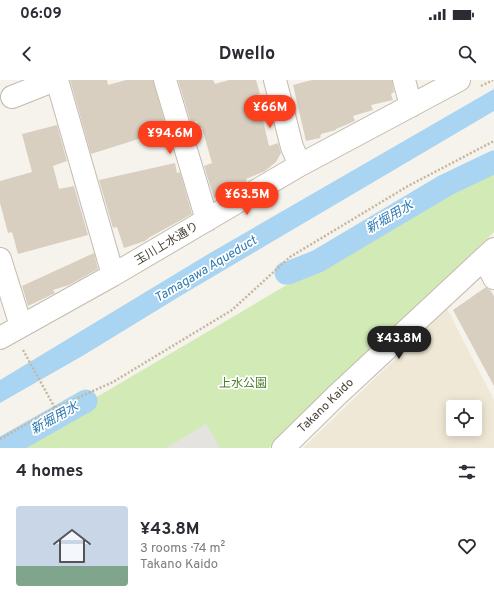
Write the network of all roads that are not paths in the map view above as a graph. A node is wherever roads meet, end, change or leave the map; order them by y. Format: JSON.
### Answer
{"nodes":[{"id":1,"x":56,"y":80,"type":"edge"},
{"id":2,"x":165,"y":80,"type":"edge"},
{"id":3,"x":275,"y":80,"type":"edge"},
{"id":4,"x":404,"y":80,"type":"edge"},
{"id":5,"x":459,"y":80,"type":"edge"},
{"id":6,"x":12,"y":98,"type":"dead end"},
{"id":7,"x":411,"y":106,"type":"junction"},
{"id":8,"x":300,"y":165,"type":"junction"},
{"id":9,"x":207,"y":220,"type":"junction"},
{"id":10,"x":489,"y":254,"type":"edge"},
{"id":11,"x":0,"y":259,"type":"edge"},
{"id":12,"x":114,"y":275,"type":"junction"},
{"id":13,"x":494,"y":278,"type":"edge"},
{"id":14,"x":21,"y":326,"type":"junction"},
{"id":15,"x":0,"y":338,"type":"edge"},
{"id":16,"x":283,"y":448,"type":"edge"}],
"edges":[{"from":1,"to":6,"type":"street"},
{"from":1,"to":12,"type":"street"},
{"from":2,"to":9,"type":"street"},
{"from":3,"to":8,"type":"street"},
{"from":4,"to":7,"type":"street"},
{"from":5,"to":7,"type":"street","name":"玉川上水通り"},
{"from":7,"to":8,"type":"street","name":"玉川上水通り"},
{"from":8,"to":9,"type":"street","name":"玉川上水通り"},
{"from":9,"to":12,"type":"street","name":"玉川上水通り"},
{"from":10,"to":13,"type":"street"},
{"from":10,"to":16,"type":"street","name":"Takano Kaido"},
{"from":11,"to":14,"type":"street"},
{"from":12,"to":14,"type":"street","name":"玉川上水通り"},
{"from":14,"to":15,"type":"street","name":"玉川上水通り"}]}
